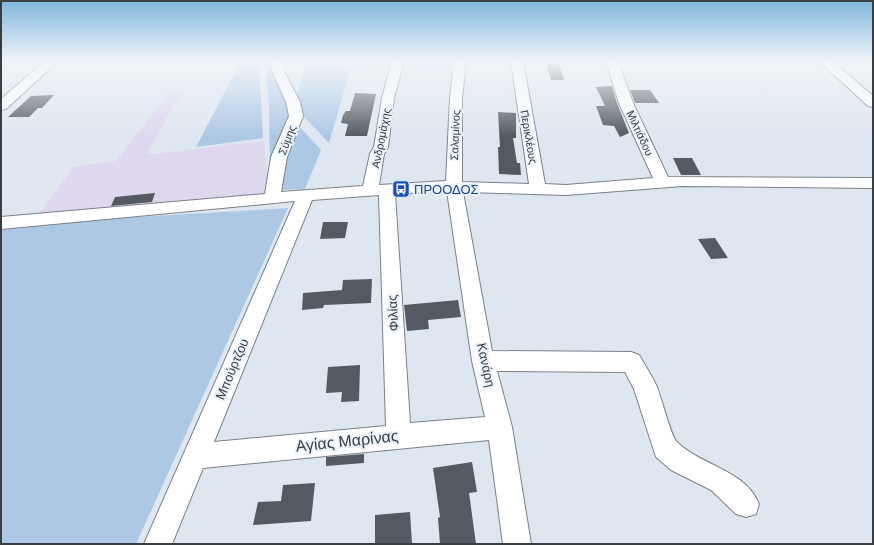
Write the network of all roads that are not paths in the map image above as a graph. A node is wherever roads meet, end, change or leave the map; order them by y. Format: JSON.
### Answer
{"nodes":[{"id":1,"x":23,"y":86,"type":"edge"},
{"id":2,"x":285,"y":86,"type":"edge"},
{"id":3,"x":391,"y":86,"type":"edge"},
{"id":4,"x":458,"y":86,"type":"edge"},
{"id":5,"x":521,"y":86,"type":"edge"},
{"id":6,"x":620,"y":86,"type":"edge"},
{"id":7,"x":854,"y":86,"type":"edge"},
{"id":8,"x":873,"y":103,"type":"edge"},
{"id":9,"x":1,"y":106,"type":"edge"},
{"id":10,"x":662,"y":181,"type":"junction"},
{"id":11,"x":873,"y":183,"type":"edge"},
{"id":12,"x":454,"y":186,"type":"junction"},
{"id":13,"x":538,"y":189,"type":"junction"},
{"id":14,"x":379,"y":191,"type":"junction"},
{"id":15,"x":306,"y":195,"type":"junction"},
{"id":16,"x":272,"y":198,"type":"junction"},
{"id":17,"x":1,"y":223,"type":"edge"},
{"id":18,"x":483,"y":361,"type":"junction"},
{"id":19,"x":500,"y":427,"type":"junction"},
{"id":20,"x":399,"y":436,"type":"junction"},
{"id":21,"x":194,"y":456,"type":"junction"},
{"id":22,"x":746,"y":504,"type":"dead end"},
{"id":23,"x":158,"y":544,"type":"edge"},
{"id":24,"x":518,"y":544,"type":"edge"}],
"edges":[{"from":1,"to":9,"type":"street"},
{"from":2,"to":16,"type":"street","name":"Σύμης"},
{"from":3,"to":14,"type":"street","name":"Ανδρομάχης"},
{"from":4,"to":12,"type":"street","name":"Σαλαμίνος"},
{"from":5,"to":13,"type":"street","name":"Περικλέους"},
{"from":6,"to":10,"type":"street","name":"Μιλτιάδου"},
{"from":7,"to":8,"type":"street"},
{"from":10,"to":11,"type":"street"},
{"from":10,"to":13,"type":"street"},
{"from":12,"to":13,"type":"street"},
{"from":12,"to":14,"type":"street"},
{"from":12,"to":18,"type":"street","name":"Κανάρη"},
{"from":14,"to":15,"type":"street"},
{"from":14,"to":20,"type":"street","name":"Φιλίας"},
{"from":15,"to":16,"type":"street"},
{"from":15,"to":21,"type":"street","name":"Μπούρτζου"},
{"from":16,"to":17,"type":"street"},
{"from":18,"to":19,"type":"street","name":"Κανάρη"},
{"from":18,"to":22,"type":"street"},
{"from":19,"to":20,"type":"street","name":"Αγίας Μαρίνας"},
{"from":19,"to":24,"type":"street","name":"Κανάρη"},
{"from":20,"to":21,"type":"street","name":"Αγίας Μαρίνας"},
{"from":21,"to":23,"type":"street","name":"Μπούρτζου"}]}
